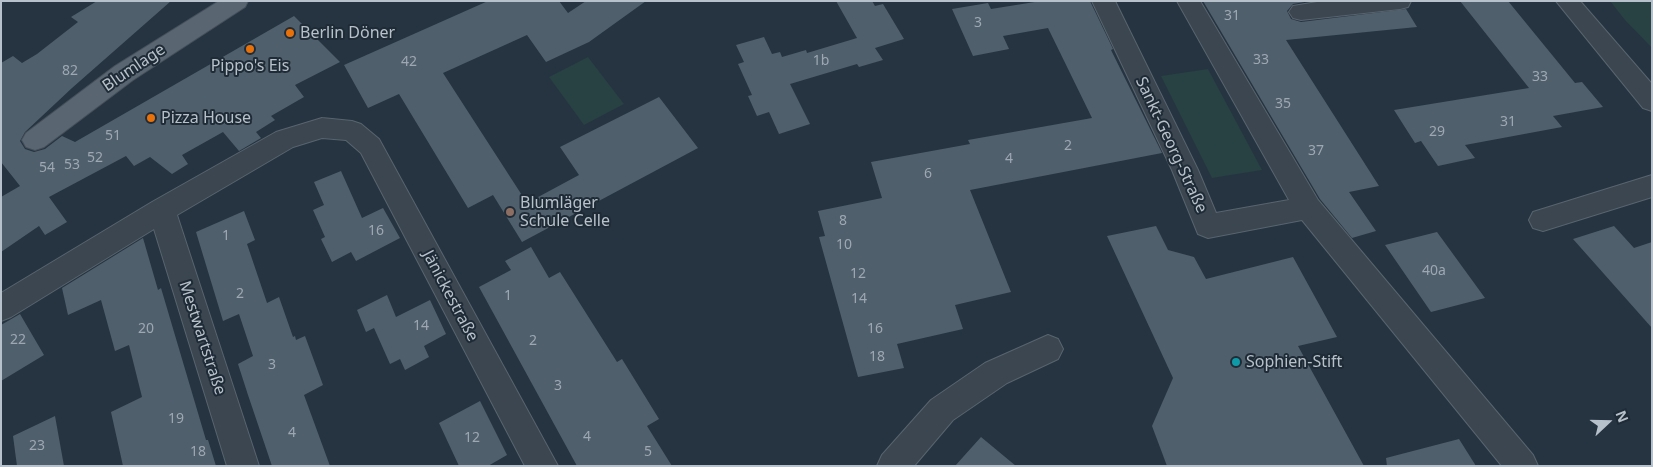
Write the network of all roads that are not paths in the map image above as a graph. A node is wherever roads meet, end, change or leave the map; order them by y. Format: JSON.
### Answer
{"nodes":[{"id":1,"x":1103,"y":1,"type":"edge"},
{"id":2,"x":1188,"y":1,"type":"edge"},
{"id":3,"x":1400,"y":1,"type":"edge"},
{"id":4,"x":1567,"y":1,"type":"edge"},
{"id":5,"x":231,"y":2,"type":"edge"},
{"id":6,"x":1301,"y":12,"type":"dead end"},
{"id":7,"x":1652,"y":101,"type":"edge"},
{"id":8,"x":35,"y":140,"type":"dead end"},
{"id":9,"x":1652,"y":186,"type":"edge"},
{"id":10,"x":1308,"y":208,"type":"junction"},
{"id":11,"x":162,"y":210,"type":"junction"},
{"id":12,"x":1543,"y":220,"type":"dead end"},
{"id":13,"x":1,"y":308,"type":"edge"},
{"id":14,"x":1048,"y":349,"type":"dead end"},
{"id":15,"x":243,"y":466,"type":"edge"},
{"id":16,"x":542,"y":466,"type":"edge"},
{"id":17,"x":893,"y":466,"type":"edge"},
{"id":18,"x":1522,"y":466,"type":"edge"}],
"edges":[{"from":1,"to":10,"type":"street","name":"Sankt-Georg-Straße"},
{"from":2,"to":10,"type":"street"},
{"from":3,"to":6,"type":"street"},
{"from":4,"to":7,"type":"street"},
{"from":5,"to":8,"type":"main road","name":"Blumlage"},
{"from":9,"to":12,"type":"street"},
{"from":10,"to":18,"type":"street"},
{"from":11,"to":13,"type":"street"},
{"from":11,"to":15,"type":"street","name":"Mestwartstraße"},
{"from":11,"to":16,"type":"street","name":"Jänickestraße"},
{"from":14,"to":17,"type":"street"}]}
